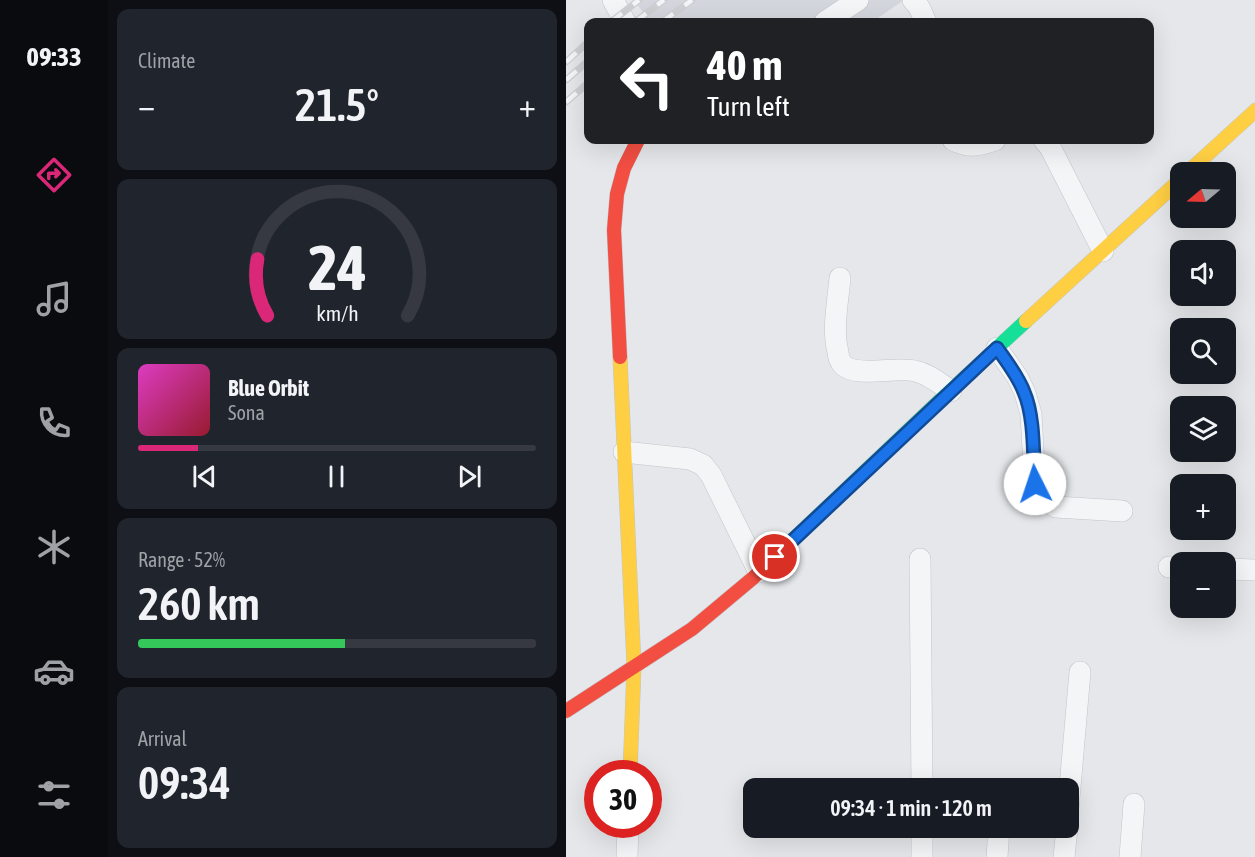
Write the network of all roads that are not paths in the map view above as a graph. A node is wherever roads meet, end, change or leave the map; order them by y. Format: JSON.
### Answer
{"nodes":[{"id":1,"x":613,"y":0,"type":"edge"},
{"id":2,"x":857,"y":0,"type":"edge"},
{"id":3,"x":914,"y":0,"type":"edge"},
{"id":4,"x":623,"y":18,"type":"edge"},
{"id":5,"x":831,"y":18,"type":"edge"},
{"id":6,"x":924,"y":18,"type":"edge"},
{"id":7,"x":1256,"y":110,"type":"edge"},
{"id":8,"x":636,"y":144,"type":"edge"},
{"id":9,"x":962,"y":144,"type":"edge"},
{"id":10,"x":982,"y":144,"type":"edge"},
{"id":11,"x":1047,"y":144,"type":"edge"},
{"id":12,"x":1199,"y":162,"type":"edge"},
{"id":13,"x":1170,"y":189,"type":"edge"},
{"id":14,"x":1103,"y":251,"type":"junction"},
{"id":15,"x":840,"y":278,"type":"dead end"},
{"id":16,"x":997,"y":348,"type":"junction"},
{"id":17,"x":951,"y":391,"type":"junction"},
{"id":18,"x":624,"y":452,"type":"junction"},
{"id":19,"x":1122,"y":511,"type":"dead end"},
{"id":20,"x":920,"y":559,"type":"dead end"},
{"id":21,"x":1236,"y":569,"type":"edge"},
{"id":22,"x":1256,"y":570,"type":"edge"},
{"id":23,"x":759,"y":572,"type":"junction"},
{"id":24,"x":634,"y":666,"type":"junction"},
{"id":25,"x":1080,"y":672,"type":"dead end"},
{"id":26,"x":566,"y":711,"type":"edge"},
{"id":27,"x":631,"y":760,"type":"edge"},
{"id":28,"x":922,"y":778,"type":"edge"},
{"id":29,"x":1071,"y":778,"type":"edge"},
{"id":30,"x":1134,"y":804,"type":"dead end"},
{"id":31,"x":628,"y":838,"type":"edge"},
{"id":32,"x":922,"y":838,"type":"edge"},
{"id":33,"x":998,"y":838,"type":"edge"},
{"id":34,"x":1066,"y":838,"type":"edge"},
{"id":35,"x":627,"y":857,"type":"edge"},
{"id":36,"x":922,"y":857,"type":"edge"},
{"id":37,"x":997,"y":857,"type":"edge"},
{"id":38,"x":1064,"y":857,"type":"edge"},
{"id":39,"x":1130,"y":857,"type":"edge"}],
"edges":[{"from":1,"to":4,"type":"street"},
{"from":2,"to":5,"type":"street"},
{"from":3,"to":6,"type":"street"},
{"from":7,"to":12,"type":"main road"},
{"from":8,"to":18,"type":"main road"},
{"from":9,"to":10,"type":"street"},
{"from":11,"to":14,"type":"street"},
{"from":13,"to":14,"type":"main road"},
{"from":14,"to":16,"type":"main road"},
{"from":15,"to":17,"type":"street"},
{"from":16,"to":17,"type":"main road"},
{"from":16,"to":19,"type":"street"},
{"from":17,"to":23,"type":"main road"},
{"from":18,"to":23,"type":"street"},
{"from":18,"to":24,"type":"main road"},
{"from":20,"to":28,"type":"street"},
{"from":21,"to":22,"type":"street"},
{"from":23,"to":24,"type":"main road"},
{"from":24,"to":26,"type":"main road"},
{"from":24,"to":27,"type":"main road"},
{"from":25,"to":29,"type":"street"},
{"from":30,"to":39,"type":"street"},
{"from":31,"to":35,"type":"street"},
{"from":32,"to":36,"type":"street"},
{"from":33,"to":37,"type":"street"},
{"from":34,"to":38,"type":"street"}]}
